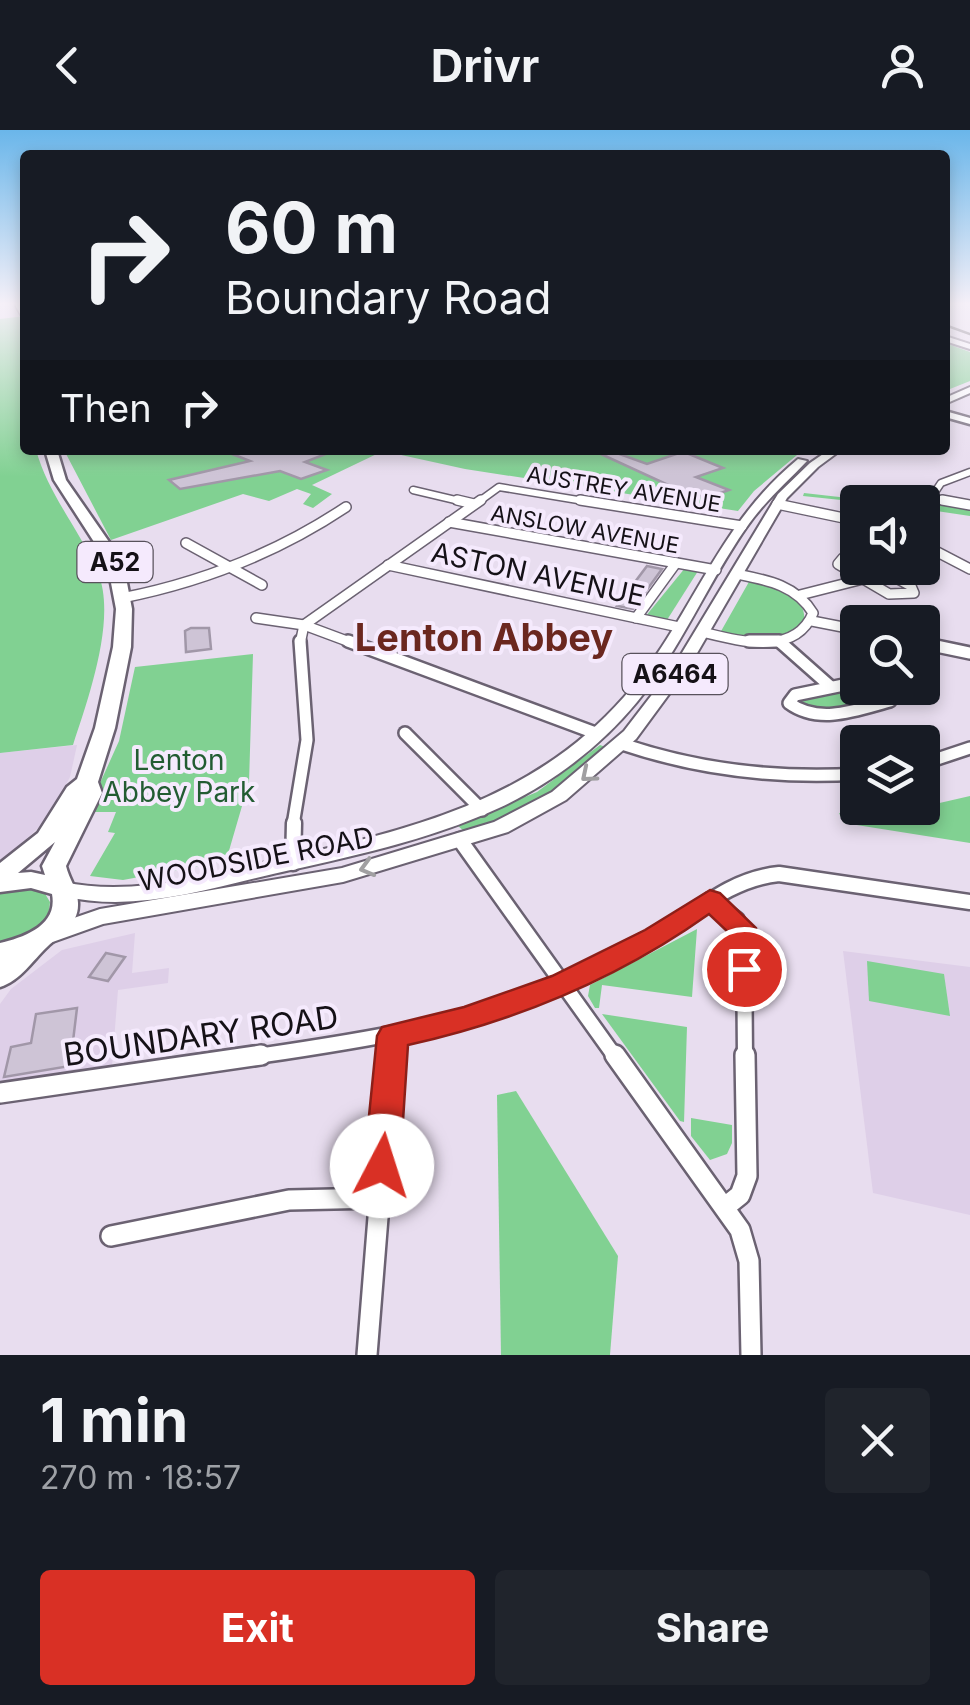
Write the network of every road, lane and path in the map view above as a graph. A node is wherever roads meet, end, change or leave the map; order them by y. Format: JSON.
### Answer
{"nodes":[{"id":1,"x":52,"y":455,"type":"edge"},
{"id":2,"x":813,"y":455,"type":"edge"},
{"id":3,"x":829,"y":455,"type":"edge"},
{"id":4,"x":970,"y":472,"type":"edge"},
{"id":5,"x":940,"y":485,"type":"edge"},
{"id":6,"x":413,"y":490,"type":"dead end"},
{"id":7,"x":940,"y":500,"type":"edge"},
{"id":8,"x":768,"y":502,"type":"junction"},
{"id":9,"x":474,"y":504,"type":"junction"},
{"id":10,"x":970,"y":505,"type":"edge"},
{"id":11,"x":340,"y":513,"type":"dead end"},
{"id":12,"x":840,"y":517,"type":"edge"},
{"id":13,"x":449,"y":522,"type":"junction"},
{"id":14,"x":742,"y":526,"type":"junction"},
{"id":15,"x":186,"y":543,"type":"dead end"},
{"id":16,"x":940,"y":552,"type":"edge"},
{"id":17,"x":970,"y":552,"type":"edge"},
{"id":18,"x":951,"y":557,"type":"junction"},
{"id":19,"x":676,"y":563,"type":"junction"},
{"id":20,"x":388,"y":565,"type":"junction"},
{"id":21,"x":230,"y":567,"type":"junction"},
{"id":22,"x":970,"y":569,"type":"edge"},
{"id":23,"x":716,"y":570,"type":"junction"},
{"id":24,"x":737,"y":574,"type":"junction"},
{"id":25,"x":840,"y":585,"type":"edge"},
{"id":26,"x":873,"y":585,"type":"edge"},
{"id":27,"x":909,"y":585,"type":"edge"},
{"id":28,"x":262,"y":586,"type":"dead end"},
{"id":29,"x":800,"y":595,"type":"junction"},
{"id":30,"x":122,"y":598,"type":"junction"},
{"id":31,"x":256,"y":618,"type":"dead end"},
{"id":32,"x":636,"y":618,"type":"junction"},
{"id":33,"x":812,"y":620,"type":"junction"},
{"id":34,"x":304,"y":625,"type":"junction"},
{"id":35,"x":840,"y":626,"type":"edge"},
{"id":36,"x":679,"y":627,"type":"junction"},
{"id":37,"x":702,"y":632,"type":"junction"},
{"id":38,"x":779,"y":641,"type":"junction"},
{"id":39,"x":940,"y":647,"type":"edge"},
{"id":40,"x":970,"y":653,"type":"edge"},
{"id":41,"x":840,"y":685,"type":"edge"},
{"id":42,"x":831,"y":686,"type":"junction"},
{"id":43,"x":866,"y":705,"type":"edge"},
{"id":44,"x":406,"y":733,"type":"dead end"},
{"id":45,"x":598,"y":734,"type":"junction"},
{"id":46,"x":622,"y":744,"type":"junction"},
{"id":47,"x":970,"y":748,"type":"edge"},
{"id":48,"x":940,"y":758,"type":"edge"},
{"id":49,"x":840,"y":775,"type":"edge"},
{"id":50,"x":87,"y":782,"type":"junction"},
{"id":51,"x":482,"y":810,"type":"junction"},
{"id":52,"x":433,"y":826,"type":"junction"},
{"id":53,"x":460,"y":840,"type":"junction"},
{"id":54,"x":293,"y":862,"type":"junction"},
{"id":55,"x":0,"y":880,"type":"edge"},
{"id":56,"x":61,"y":888,"type":"junction"},
{"id":57,"x":710,"y":900,"type":"junction"},
{"id":58,"x":970,"y":902,"type":"edge"},
{"id":59,"x":44,"y":938,"type":"junction"},
{"id":60,"x":0,"y":954,"type":"edge"},
{"id":61,"x":0,"y":977,"type":"edge"},
{"id":62,"x":562,"y":984,"type":"junction"},
{"id":63,"x":393,"y":1036,"type":"junction"},
{"id":64,"x":0,"y":1093,"type":"edge"},
{"id":65,"x":379,"y":1198,"type":"junction"},
{"id":66,"x":725,"y":1207,"type":"junction"},
{"id":67,"x":111,"y":1236,"type":"dead end"},
{"id":68,"x":367,"y":1355,"type":"edge"},
{"id":69,"x":751,"y":1355,"type":"edge"}],
"edges":[{"from":1,"to":30,"type":"highway","number":"A52"},
{"from":2,"to":8,"type":"main road","name":"WOODSIDE ROAD","number":"A6464"},
{"from":3,"to":8,"type":"main road","name":"WOODSIDE ROAD","number":"A6464"},
{"from":4,"to":5,"type":"street"},
{"from":6,"to":9,"type":"street"},
{"from":7,"to":10,"type":"street"},
{"from":8,"to":12,"type":"street"},
{"from":8,"to":14,"type":"main road","name":"WOODSIDE ROAD","number":"A6464"},
{"from":8,"to":24,"type":"main road","name":"WOODSIDE ROAD","number":"A6464"},
{"from":9,"to":13,"type":"street"},
{"from":9,"to":14,"type":"street","name":"AUSTREY AVENUE"},
{"from":11,"to":21,"type":"street"},
{"from":13,"to":19,"type":"street","name":"ANSLOW AVENUE"},
{"from":13,"to":20,"type":"street"},
{"from":14,"to":23,"type":"main road","name":"WOODSIDE ROAD","number":"A6464"},
{"from":15,"to":21,"type":"street"},
{"from":16,"to":18,"type":"street"},
{"from":17,"to":18,"type":"street"},
{"from":18,"to":22,"type":"street"},
{"from":19,"to":23,"type":"street","name":"ANSLOW AVENUE"},
{"from":19,"to":32,"type":"street"},
{"from":20,"to":32,"type":"street","name":"ASTON AVENUE"},
{"from":20,"to":34,"type":"street"},
{"from":21,"to":28,"type":"street"},
{"from":21,"to":30,"type":"street"},
{"from":23,"to":24,"type":"main road"},
{"from":23,"to":36,"type":"main road","name":"WOODSIDE ROAD","number":"A6464"},
{"from":24,"to":29,"type":"street"},
{"from":24,"to":37,"type":"main road","name":"WOODSIDE ROAD","number":"A6464"},
{"from":25,"to":29,"type":"street"},
{"from":26,"to":27,"type":"street"},
{"from":29,"to":33,"type":"street"},
{"from":30,"to":50,"type":"highway","number":"A52"},
{"from":31,"to":34,"type":"street"},
{"from":32,"to":36,"type":"street","name":"ASTON AVENUE"},
{"from":33,"to":35,"type":"street"},
{"from":33,"to":38,"type":"street"},
{"from":34,"to":45,"type":"street"},
{"from":34,"to":54,"type":"street"},
{"from":36,"to":45,"type":"main road","name":"WOODSIDE ROAD","number":"A6464"},
{"from":37,"to":38,"type":"street"},
{"from":37,"to":46,"type":"main road","name":"WOODSIDE ROAD","number":"A6464"},
{"from":38,"to":42,"type":"street"},
{"from":39,"to":40,"type":"street"},
{"from":41,"to":42,"type":"street"},
{"from":42,"to":43,"type":"street"},
{"from":44,"to":51,"type":"street"},
{"from":45,"to":51,"type":"main road","name":"WOODSIDE ROAD","number":"A6464"},
{"from":46,"to":49,"type":"street"},
{"from":46,"to":53,"type":"main road","name":"WOODSIDE ROAD","number":"A6464","one_way":true},
{"from":47,"to":48,"type":"street"},
{"from":50,"to":55,"type":"highway","number":"A52"},
{"from":50,"to":56,"type":"highway","number":"A52"},
{"from":51,"to":52,"type":"main road","name":"WOODSIDE ROAD","number":"A6464"},
{"from":52,"to":53,"type":"main road"},
{"from":52,"to":54,"type":"main road","name":"WOODSIDE ROAD","number":"A6464"},
{"from":53,"to":59,"type":"main road","name":"WOODSIDE ROAD","number":"A6464","one_way":true},
{"from":53,"to":62,"type":"street"},
{"from":54,"to":56,"type":"main road","name":"WOODSIDE ROAD","number":"A6464"},
{"from":55,"to":56,"type":"highway","number":"A52"},
{"from":56,"to":59,"type":"highway","number":"A52"},
{"from":57,"to":58,"type":"street","name":"BOUNDARY ROAD"},
{"from":57,"to":62,"type":"street","name":"BOUNDARY ROAD"},
{"from":57,"to":66,"type":"street"},
{"from":59,"to":60,"type":"highway"},
{"from":59,"to":61,"type":"highway","number":"A52"},
{"from":62,"to":63,"type":"street","name":"BOUNDARY ROAD"},
{"from":62,"to":66,"type":"street"},
{"from":63,"to":64,"type":"street","name":"BOUNDARY ROAD"},
{"from":63,"to":65,"type":"street"},
{"from":65,"to":67,"type":"street"},
{"from":65,"to":68,"type":"street"},
{"from":66,"to":69,"type":"street"}]}
